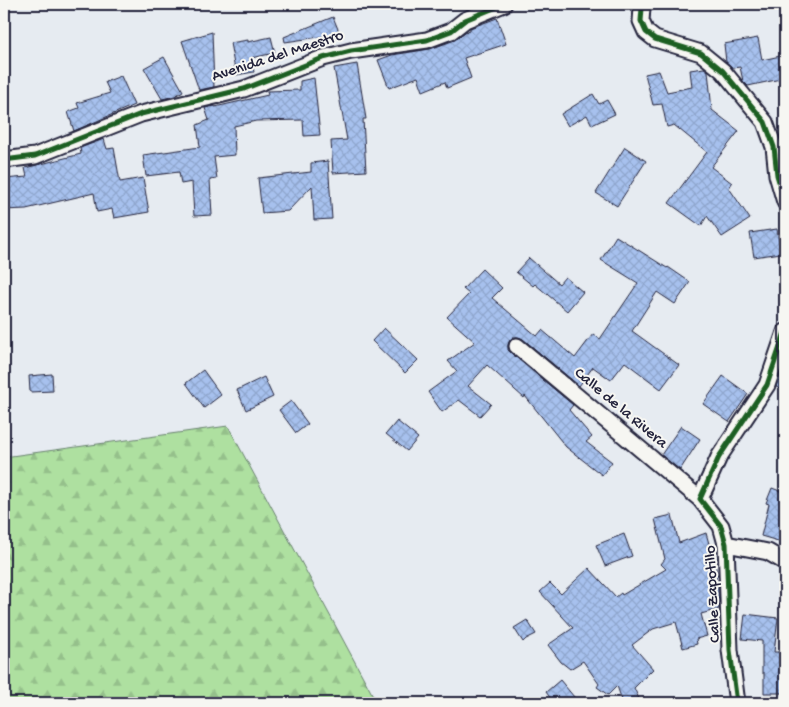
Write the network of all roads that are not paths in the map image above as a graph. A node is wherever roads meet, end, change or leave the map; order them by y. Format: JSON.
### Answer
{"nodes":[{"id":1,"x":504,"y":4,"type":"edge"},
{"id":2,"x":645,"y":4,"type":"edge"},
{"id":3,"x":4,"y":160,"type":"edge"},
{"id":4,"x":785,"y":202,"type":"edge"},
{"id":5,"x":785,"y":332,"type":"edge"},
{"id":6,"x":517,"y":346,"type":"dead end"},
{"id":7,"x":700,"y":499,"type":"junction"},
{"id":8,"x":726,"y":544,"type":"junction"},
{"id":9,"x":785,"y":562,"type":"edge"},
{"id":10,"x":737,"y":703,"type":"edge"}],
"edges":[{"from":1,"to":3,"type":"street","name":"Avenida del Maestro"},
{"from":2,"to":4,"type":"street"},
{"from":5,"to":7,"type":"street"},
{"from":6,"to":7,"type":"street","name":"Calle de la Rivera"},
{"from":7,"to":8,"type":"street","name":"Calle Zapotillo"},
{"from":8,"to":9,"type":"street"},
{"from":8,"to":10,"type":"street","name":"Calle Zapotillo"}]}
